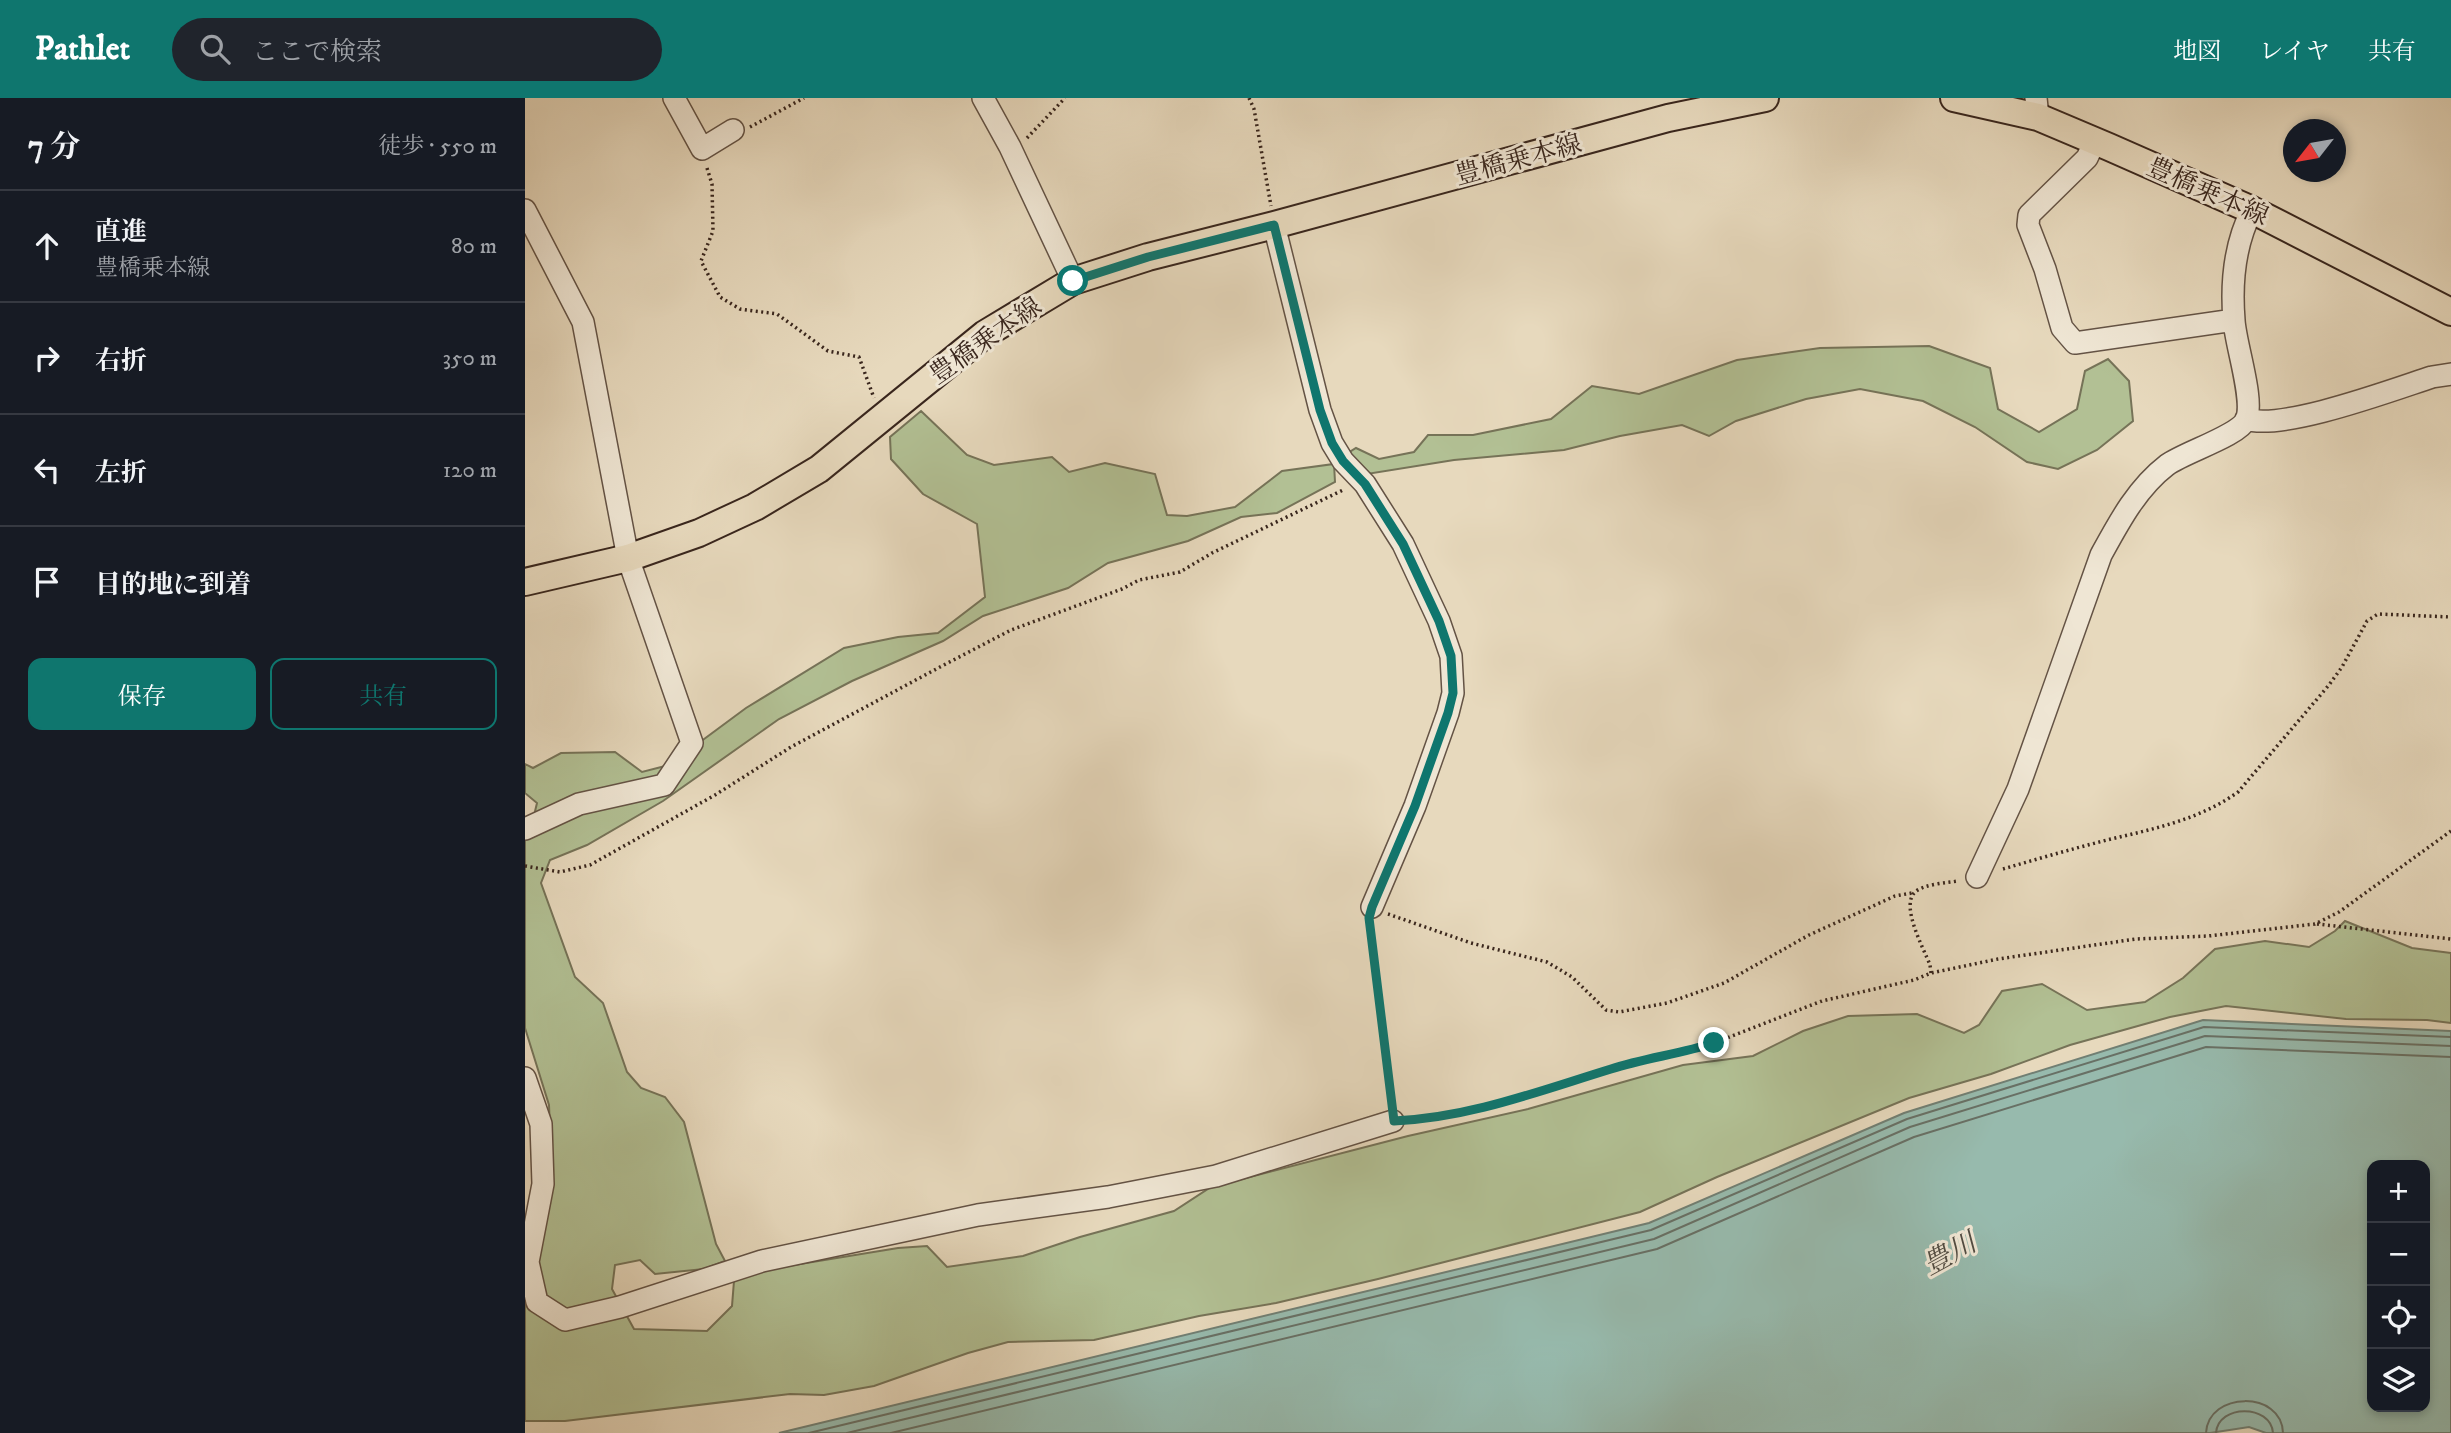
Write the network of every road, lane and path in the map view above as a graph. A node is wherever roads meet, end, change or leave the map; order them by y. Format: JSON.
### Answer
{"nodes":[{"id":1,"x":674,"y":98,"type":"edge"},
{"id":2,"x":804,"y":98,"type":"edge"},
{"id":3,"x":983,"y":98,"type":"edge"},
{"id":4,"x":1065,"y":98,"type":"edge"},
{"id":5,"x":1249,"y":98,"type":"edge"},
{"id":6,"x":1765,"y":98,"type":"edge"},
{"id":7,"x":1954,"y":98,"type":"edge"},
{"id":8,"x":2037,"y":107,"type":"edge"},
{"id":9,"x":733,"y":130,"type":"joint"},
{"id":10,"x":2095,"y":141,"type":"junction"},
{"id":11,"x":1010,"y":147,"type":"junction"},
{"id":12,"x":702,"y":149,"type":"junction"},
{"id":13,"x":525,"y":210,"type":"edge"},
{"id":14,"x":2252,"y":210,"type":"junction"},
{"id":15,"x":1274,"y":225,"type":"junction"},
{"id":16,"x":1073,"y":281,"type":"junction"},
{"id":17,"x":2451,"y":312,"type":"edge"},
{"id":18,"x":2234,"y":320,"type":"junction"},
{"id":19,"x":2451,"y":374,"type":"edge"},
{"id":20,"x":882,"y":418,"type":"junction"},
{"id":21,"x":2246,"y":419,"type":"junction"},
{"id":22,"x":1365,"y":484,"type":"junction"},
{"id":23,"x":628,"y":558,"type":"junction"},
{"id":24,"x":525,"y":582,"type":"edge"},
{"id":25,"x":2451,"y":617,"type":"edge"},
{"id":26,"x":525,"y":828,"type":"edge"},
{"id":27,"x":2451,"y":831,"type":"edge"},
{"id":28,"x":525,"y":866,"type":"edge"},
{"id":29,"x":1977,"y":877,"type":"junction"},
{"id":30,"x":1912,"y":894,"type":"junction"},
{"id":31,"x":1372,"y":907,"type":"junction"},
{"id":32,"x":2315,"y":924,"type":"junction"},
{"id":33,"x":2451,"y":939,"type":"edge"},
{"id":34,"x":1931,"y":973,"type":"junction"},
{"id":35,"x":525,"y":1078,"type":"edge"},
{"id":36,"x":1394,"y":1121,"type":"junction"}],
"edges":[{"from":1,"to":12,"type":"street"},
{"from":2,"to":9,"type":"path"},
{"from":3,"to":11,"type":"street"},
{"from":4,"to":11,"type":"path"},
{"from":5,"to":15,"type":"path"},
{"from":6,"to":15,"type":"main road","name":"豊橋乗本線"},
{"from":7,"to":8,"type":"main road","name":"豊橋乗本線"},
{"from":8,"to":10,"type":"main road","name":"豊橋乗本線"},
{"from":9,"to":12,"type":"street"},
{"from":10,"to":14,"type":"main road","name":"豊橋乗本線"},
{"from":10,"to":18,"type":"street"},
{"from":11,"to":16,"type":"street"},
{"from":12,"to":20,"type":"path"},
{"from":13,"to":23,"type":"street"},
{"from":14,"to":17,"type":"main road","name":"豊橋乗本線"},
{"from":14,"to":18,"type":"street"},
{"from":15,"to":16,"type":"main road","name":"豊橋乗本線"},
{"from":15,"to":22,"type":"street"},
{"from":16,"to":20,"type":"main road","name":"豊橋乗本線"},
{"from":18,"to":21,"type":"street"},
{"from":19,"to":21,"type":"street"},
{"from":20,"to":23,"type":"main road","name":"豊橋乗本線"},
{"from":21,"to":29,"type":"street"},
{"from":22,"to":28,"type":"path"},
{"from":22,"to":31,"type":"street"},
{"from":23,"to":24,"type":"main road","name":"豊橋乗本線"},
{"from":23,"to":26,"type":"street"},
{"from":25,"to":29,"type":"path"},
{"from":27,"to":32,"type":"path"},
{"from":29,"to":30,"type":"path"},
{"from":30,"to":31,"type":"path"},
{"from":30,"to":34,"type":"path"},
{"from":31,"to":36,"type":"path"},
{"from":32,"to":33,"type":"path"},
{"from":32,"to":34,"type":"path"},
{"from":34,"to":36,"type":"path"},
{"from":35,"to":36,"type":"street"}]}
